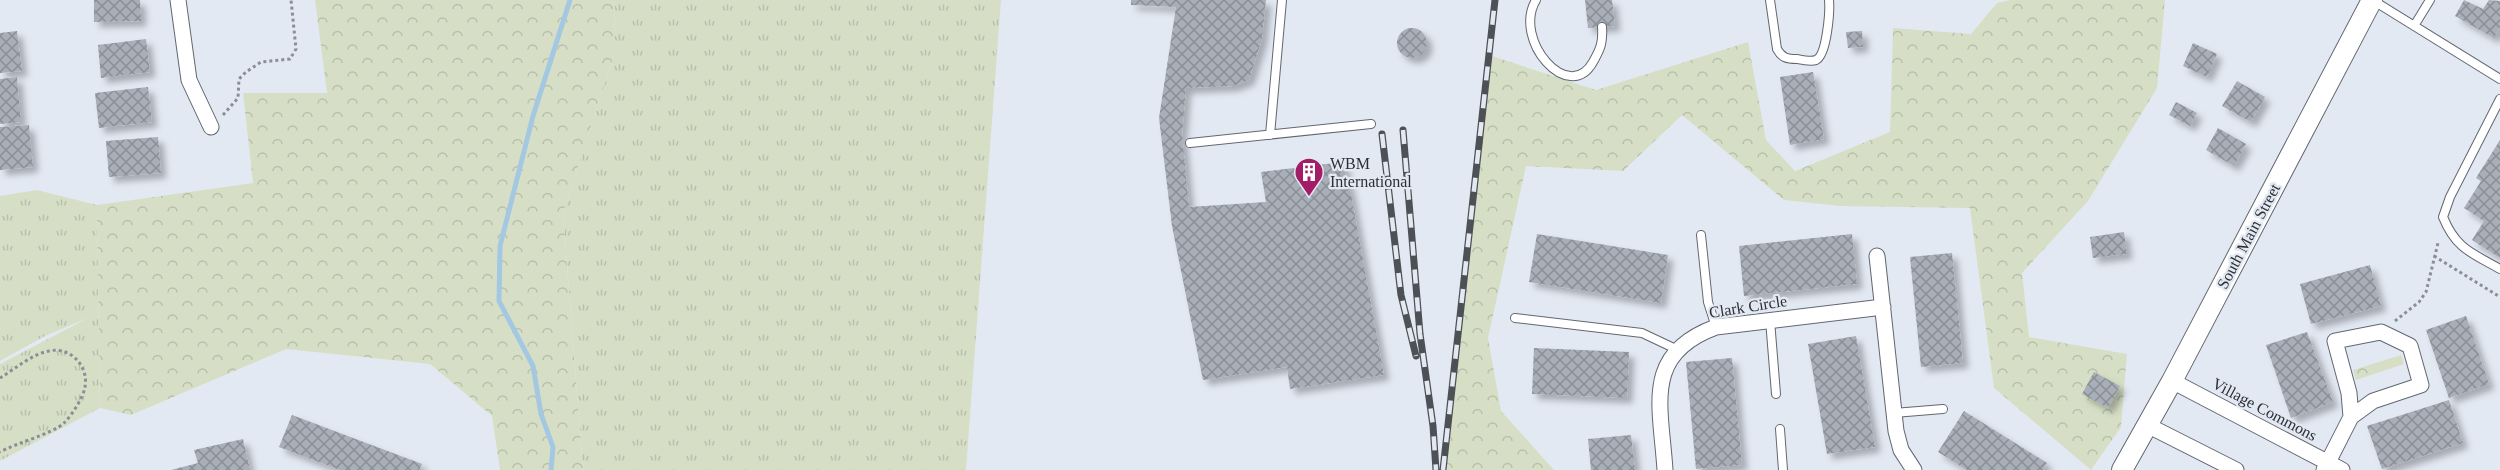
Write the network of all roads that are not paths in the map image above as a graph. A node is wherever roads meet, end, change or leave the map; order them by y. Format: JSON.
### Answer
{"nodes":[{"id":1,"x":178,"y":0,"type":"edge"},
{"id":2,"x":1282,"y":0,"type":"edge"},
{"id":3,"x":1536,"y":0,"type":"edge"},
{"id":4,"x":1770,"y":0,"type":"edge"},
{"id":5,"x":1829,"y":0,"type":"edge"},
{"id":6,"x":2372,"y":0,"type":"edge"},
{"id":7,"x":2430,"y":0,"type":"edge"},
{"id":8,"x":2414,"y":26,"type":"junction"},
{"id":9,"x":1602,"y":27,"type":"dead end"},
{"id":10,"x":2500,"y":79,"type":"edge"},
{"id":11,"x":2500,"y":99,"type":"edge"},
{"id":12,"x":1371,"y":124,"type":"dead end"},
{"id":13,"x":211,"y":127,"type":"road end"},
{"id":14,"x":1270,"y":135,"type":"junction"},
{"id":15,"x":1190,"y":143,"type":"dead end"},
{"id":16,"x":1701,"y":235,"type":"dead end"},
{"id":17,"x":1877,"y":256,"type":"dead end"},
{"id":18,"x":2500,"y":270,"type":"edge"},
{"id":19,"x":1883,"y":307,"type":"junction"},
{"id":20,"x":1515,"y":318,"type":"dead end"},
{"id":21,"x":1770,"y":320,"type":"junction"},
{"id":22,"x":1716,"y":327,"type":"junction"},
{"id":23,"x":1676,"y":349,"type":"junction"},
{"id":24,"x":2172,"y":381,"type":"junction"},
{"id":25,"x":1776,"y":394,"type":"dead end"},
{"id":26,"x":1943,"y":409,"type":"dead end"},
{"id":27,"x":1894,"y":413,"type":"junction"},
{"id":28,"x":2351,"y":417,"type":"junction"},
{"id":29,"x":2147,"y":425,"type":"junction"},
{"id":30,"x":1780,"y":429,"type":"dead end"},
{"id":31,"x":2326,"y":466,"type":"edge"},
{"id":32,"x":1910,"y":469,"type":"edge"},
{"id":33,"x":1665,"y":470,"type":"edge"},
{"id":34,"x":1783,"y":470,"type":"edge"},
{"id":35,"x":2122,"y":470,"type":"edge"},
{"id":36,"x":2236,"y":470,"type":"edge"},
{"id":37,"x":2342,"y":470,"type":"edge"}],
"edges":[{"from":1,"to":13,"type":"street"},
{"from":2,"to":14,"type":"lane"},
{"from":3,"to":9,"type":"lane"},
{"from":4,"to":5,"type":"lane"},
{"from":6,"to":8,"type":"lane"},
{"from":6,"to":24,"type":"street","name":"South Main Street"},
{"from":7,"to":8,"type":"lane"},
{"from":8,"to":10,"type":"lane"},
{"from":11,"to":18,"type":"lane"},
{"from":12,"to":14,"type":"lane"},
{"from":14,"to":15,"type":"lane"},
{"from":16,"to":22,"type":"lane"},
{"from":17,"to":19,"type":"street"},
{"from":19,"to":21,"type":"street","name":"Clark Circle"},
{"from":19,"to":27,"type":"street"},
{"from":20,"to":23,"type":"lane"},
{"from":21,"to":22,"type":"street","name":"Clark Circle"},
{"from":21,"to":25,"type":"lane"},
{"from":22,"to":23,"type":"street","name":"Clark Circle"},
{"from":23,"to":33,"type":"street"},
{"from":24,"to":29,"type":"street","name":"South Main Street"},
{"from":24,"to":31,"type":"street","name":"Village Commons"},
{"from":26,"to":27,"type":"lane"},
{"from":27,"to":32,"type":"street"},
{"from":28,"to":28,"type":"street"},
{"from":28,"to":31,"type":"street"},
{"from":29,"to":35,"type":"street","name":"South Main Street"},
{"from":29,"to":36,"type":"street"},
{"from":30,"to":34,"type":"lane"},
{"from":31,"to":37,"type":"street","name":"Village Commons"}]}
